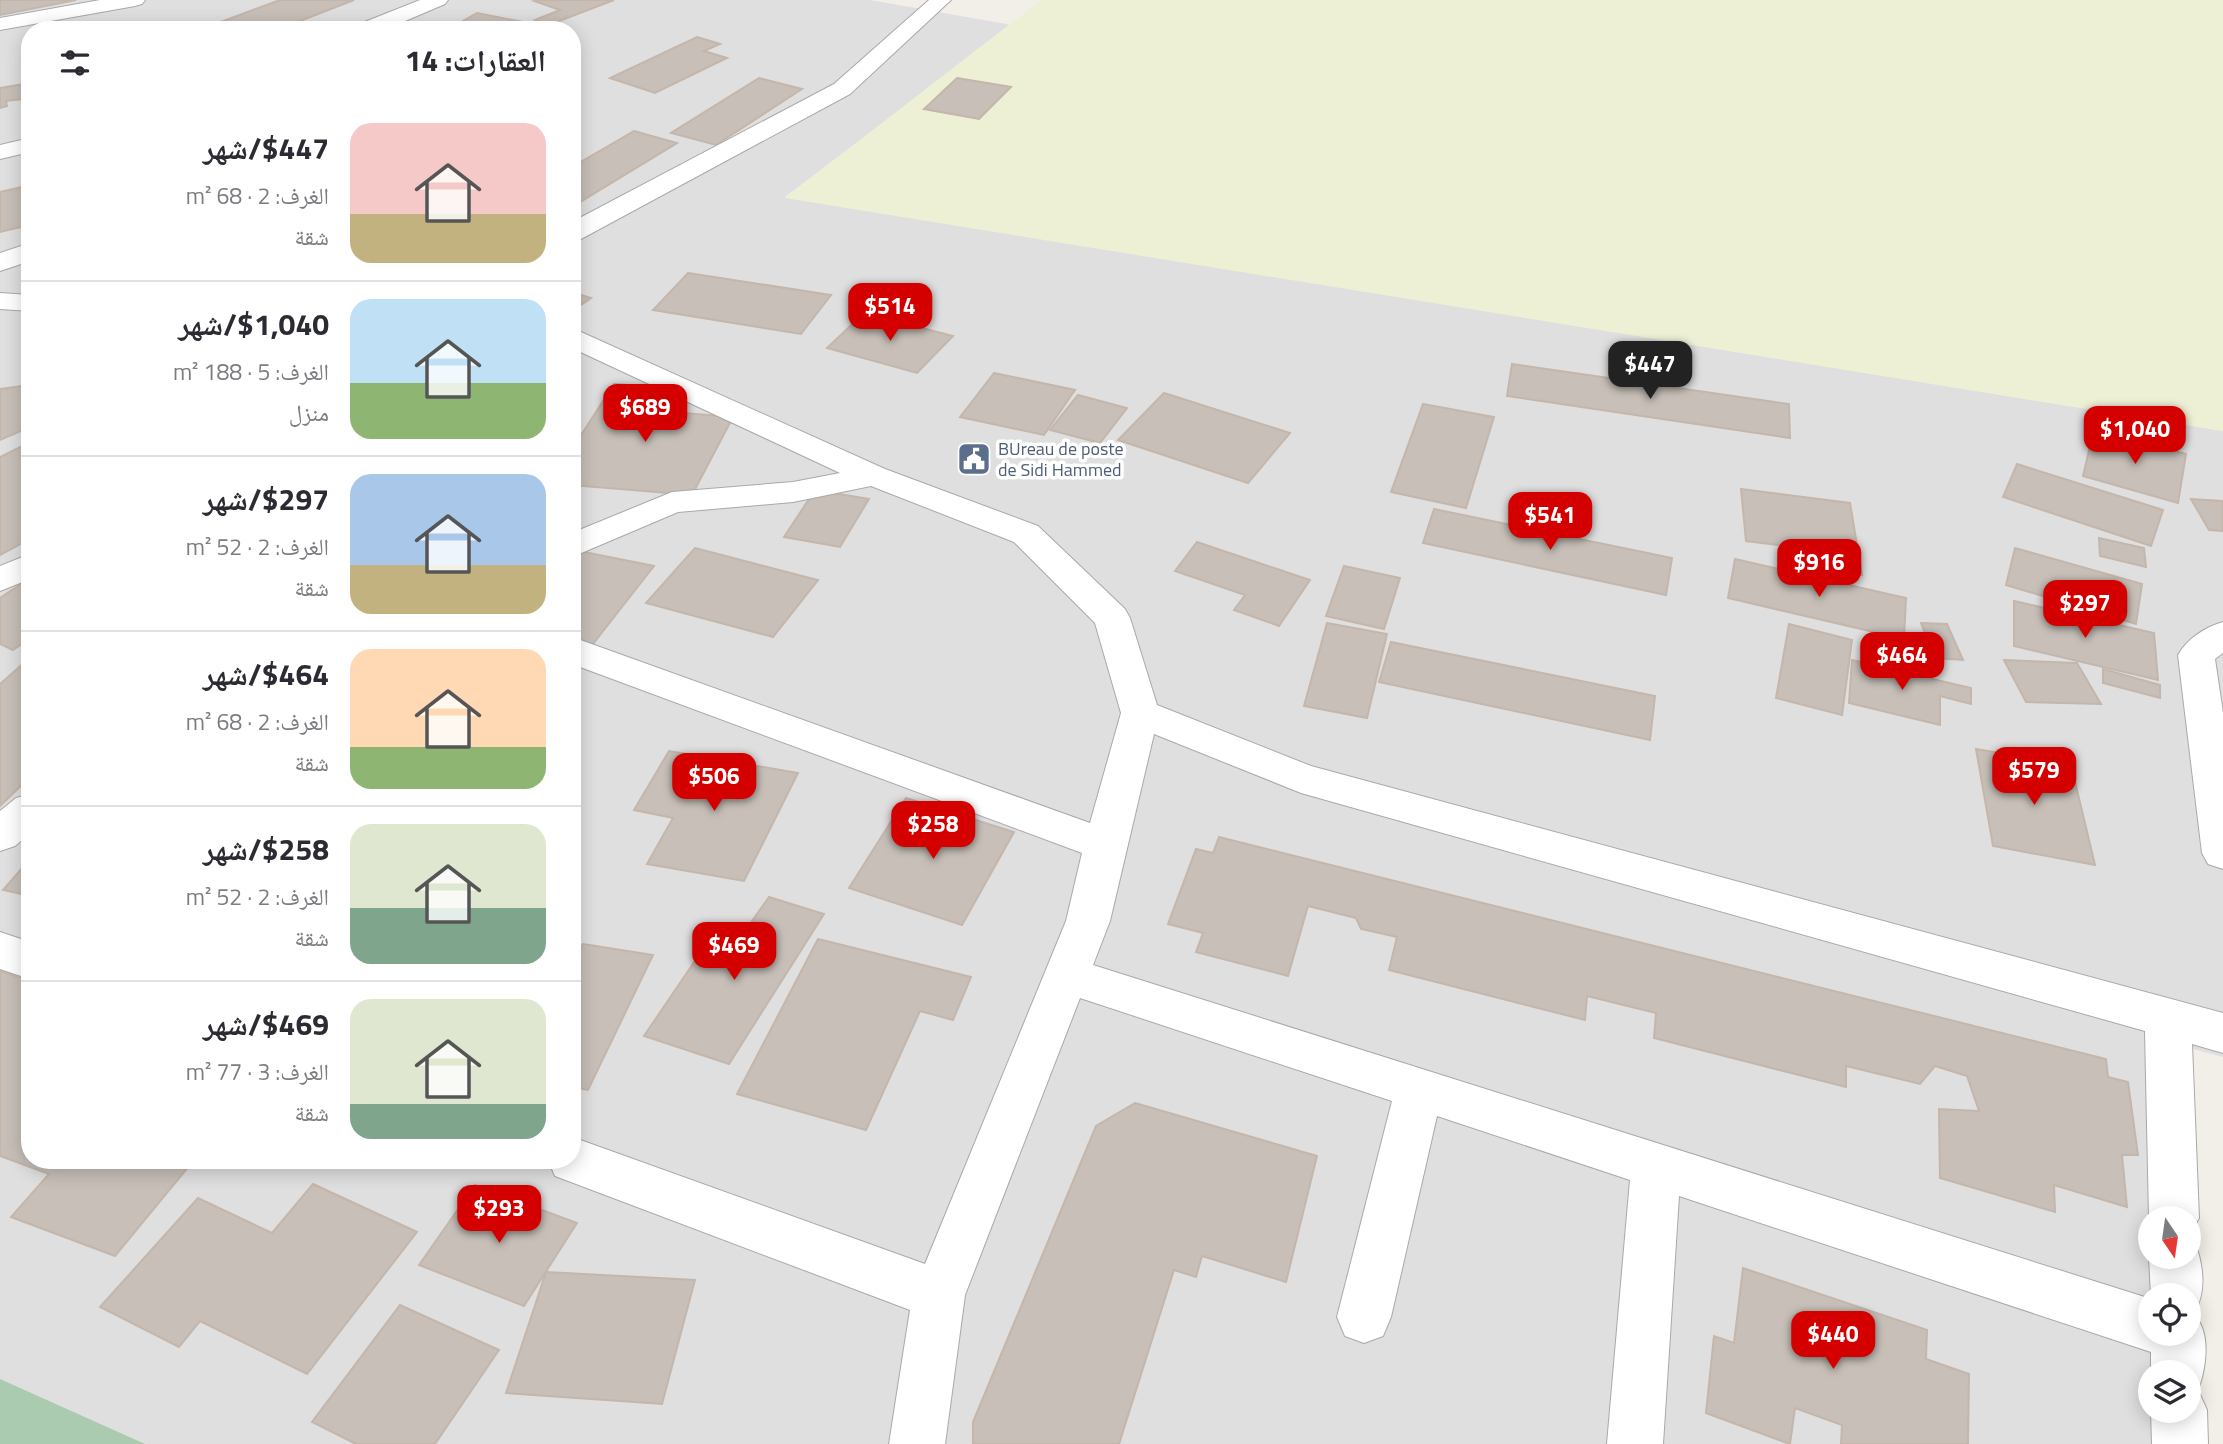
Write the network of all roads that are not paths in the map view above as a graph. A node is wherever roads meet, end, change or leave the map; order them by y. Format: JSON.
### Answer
{"nodes":[{"id":1,"x":135,"y":0,"type":"edge"},
{"id":2,"x":438,"y":0,"type":"edge"},
{"id":3,"x":941,"y":0,"type":"edge"},
{"id":4,"x":387,"y":21,"type":"edge"},
{"id":5,"x":0,"y":24,"type":"edge"},
{"id":6,"x":21,"y":147,"type":"edge"},
{"id":7,"x":0,"y":152,"type":"edge"},
{"id":8,"x":581,"y":228,"type":"edge"},
{"id":9,"x":21,"y":255,"type":"edge"},
{"id":10,"x":0,"y":263,"type":"edge"},
{"id":11,"x":0,"y":301,"type":"edge"},
{"id":12,"x":21,"y":302,"type":"edge"},
{"id":13,"x":581,"y":341,"type":"edge"},
{"id":14,"x":874,"y":476,"type":"junction"},
{"id":15,"x":581,"y":542,"type":"edge"},
{"id":16,"x":21,"y":570,"type":"edge"},
{"id":17,"x":0,"y":580,"type":"edge"},
{"id":18,"x":2223,"y":634,"type":"edge"},
{"id":19,"x":581,"y":653,"type":"edge"},
{"id":20,"x":1140,"y":713,"type":"junction"},
{"id":21,"x":21,"y":817,"type":"edge"},
{"id":22,"x":0,"y":835,"type":"edge"},
{"id":23,"x":1105,"y":845,"type":"junction"},
{"id":24,"x":2223,"y":853,"type":"edge"},
{"id":25,"x":0,"y":950,"type":"edge"},
{"id":26,"x":21,"y":958,"type":"edge"},
{"id":27,"x":1067,"y":975,"type":"junction"},
{"id":28,"x":2168,"y":1016,"type":"junction"},
{"id":29,"x":2223,"y":1033,"type":"edge"},
{"id":30,"x":1419,"y":1089,"type":"junction"},
{"id":31,"x":581,"y":1163,"type":"edge"},
{"id":32,"x":1656,"y":1167,"type":"junction"},
{"id":33,"x":2174,"y":1206,"type":"edge"},
{"id":34,"x":940,"y":1295,"type":"junction"},
{"id":35,"x":1364,"y":1317,"type":"dead end"},
{"id":36,"x":2138,"y":1322,"type":"edge"},
{"id":37,"x":2179,"y":1423,"type":"edge"},
{"id":38,"x":917,"y":1444,"type":"edge"},
{"id":39,"x":1635,"y":1444,"type":"edge"},
{"id":40,"x":2180,"y":1444,"type":"edge"}],
"edges":[{"from":1,"to":5,"type":"street"},
{"from":2,"to":4,"type":"street"},
{"from":3,"to":8,"type":"street"},
{"from":6,"to":7,"type":"street"},
{"from":9,"to":10,"type":"street"},
{"from":11,"to":12,"type":"street"},
{"from":13,"to":14,"type":"street"},
{"from":14,"to":15,"type":"street"},
{"from":14,"to":20,"type":"street"},
{"from":16,"to":17,"type":"street"},
{"from":18,"to":24,"type":"street"},
{"from":19,"to":23,"type":"street"},
{"from":20,"to":23,"type":"street"},
{"from":20,"to":28,"type":"street"},
{"from":21,"to":22,"type":"street"},
{"from":23,"to":27,"type":"street"},
{"from":25,"to":26,"type":"street"},
{"from":27,"to":30,"type":"street"},
{"from":27,"to":34,"type":"street"},
{"from":28,"to":29,"type":"street"},
{"from":28,"to":33,"type":"street"},
{"from":30,"to":32,"type":"street"},
{"from":30,"to":35,"type":"street"},
{"from":31,"to":34,"type":"street"},
{"from":32,"to":36,"type":"street"},
{"from":32,"to":39,"type":"street"},
{"from":34,"to":38,"type":"street"},
{"from":37,"to":40,"type":"street"}]}
